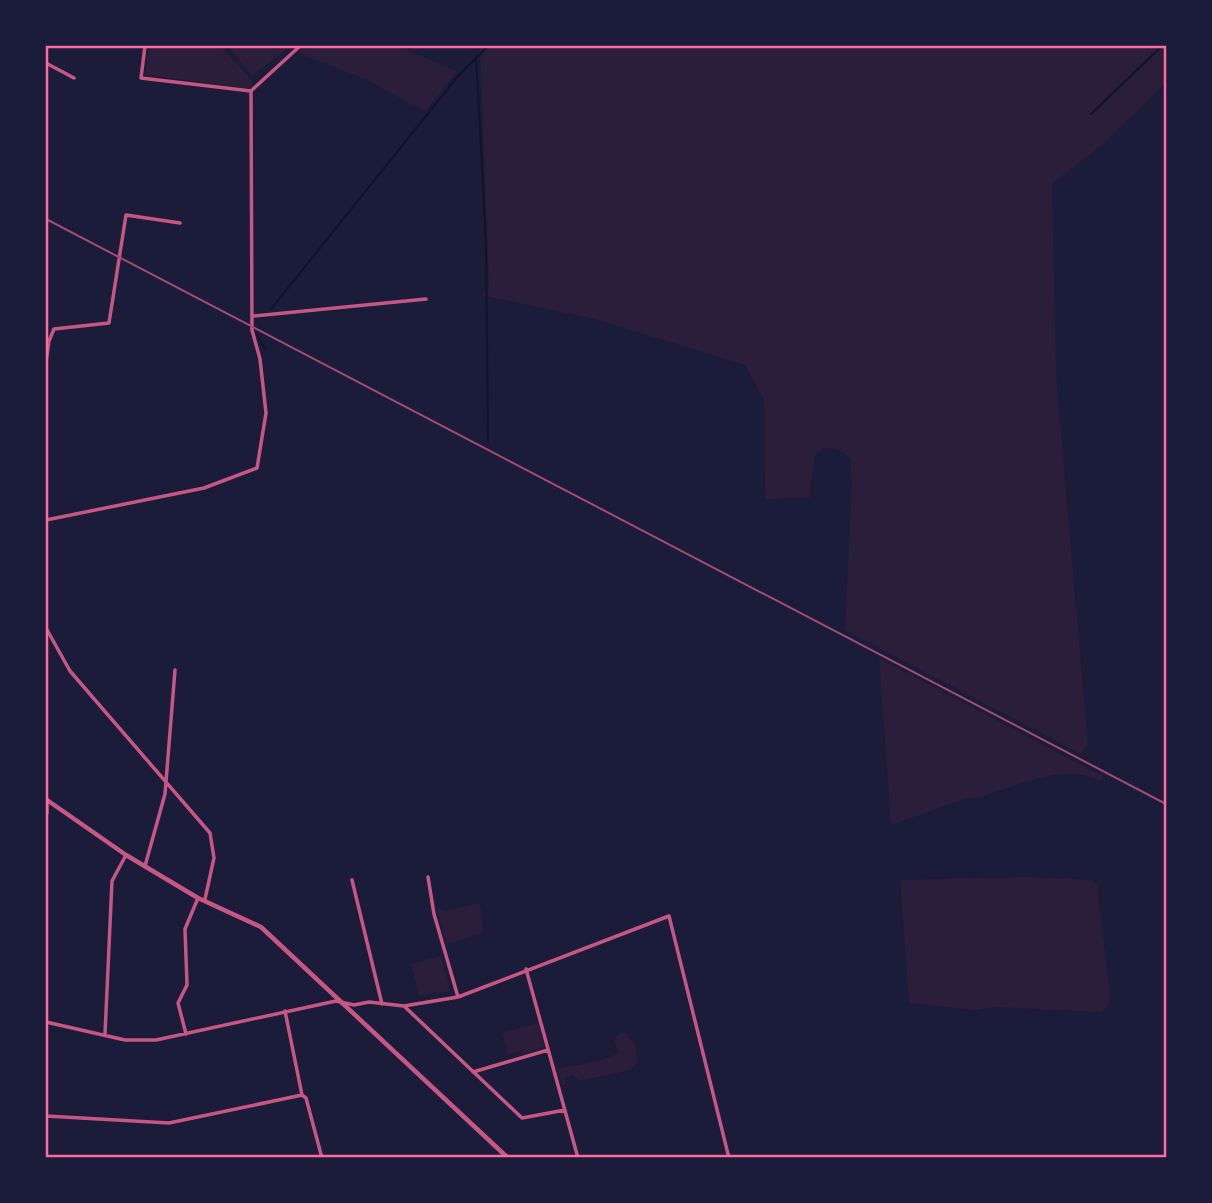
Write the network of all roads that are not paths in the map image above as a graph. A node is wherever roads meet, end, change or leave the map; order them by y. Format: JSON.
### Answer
{"nodes":[{"id":1,"x":145,"y":46,"type":"edge"},
{"id":2,"x":300,"y":46,"type":"edge"},
{"id":3,"x":46,"y":63,"type":"edge"},
{"id":4,"x":74,"y":78,"type":"dead end"},
{"id":5,"x":251,"y":91,"type":"junction"},
{"id":6,"x":180,"y":223,"type":"dead end"},
{"id":7,"x":426,"y":299,"type":"dead end"},
{"id":8,"x":253,"y":316,"type":"junction"},
{"id":9,"x":46,"y":362,"type":"edge"},
{"id":10,"x":46,"y":520,"type":"edge"},
{"id":11,"x":46,"y":628,"type":"edge"},
{"id":12,"x":175,"y":670,"type":"dead end"},
{"id":13,"x":166,"y":784,"type":"junction"},
{"id":14,"x":46,"y":800,"type":"edge"},
{"id":15,"x":46,"y":813,"type":"edge"},
{"id":16,"x":126,"y":855,"type":"junction"},
{"id":17,"x":145,"y":866,"type":"junction"},
{"id":18,"x":428,"y":877,"type":"dead end"},
{"id":19,"x":352,"y":880,"type":"dead end"},
{"id":20,"x":198,"y":898,"type":"junction"},
{"id":21,"x":205,"y":899,"type":"junction"},
{"id":22,"x":526,"y":968,"type":"junction"},
{"id":23,"x":458,"y":997,"type":"junction"},
{"id":24,"x":341,"y":1000,"type":"junction"},
{"id":25,"x":382,"y":1004,"type":"junction"},
{"id":26,"x":404,"y":1006,"type":"junction"},
{"id":27,"x":285,"y":1011,"type":"junction"},
{"id":28,"x":46,"y":1022,"type":"edge"},
{"id":29,"x":186,"y":1034,"type":"junction"},
{"id":30,"x":105,"y":1035,"type":"junction"},
{"id":31,"x":549,"y":1050,"type":"junction"},
{"id":32,"x":472,"y":1072,"type":"junction"},
{"id":33,"x":302,"y":1095,"type":"junction"},
{"id":34,"x":565,"y":1110,"type":"junction"},
{"id":35,"x":46,"y":1116,"type":"edge"},
{"id":36,"x":322,"y":1157,"type":"edge"},
{"id":37,"x":508,"y":1157,"type":"edge"},
{"id":38,"x":578,"y":1157,"type":"edge"},
{"id":39,"x":729,"y":1157,"type":"edge"}],
"edges":[{"from":1,"to":5,"type":"street"},
{"from":2,"to":5,"type":"street"},
{"from":3,"to":4,"type":"street"},
{"from":5,"to":8,"type":"street"},
{"from":6,"to":9,"type":"street"},
{"from":7,"to":8,"type":"street"},
{"from":8,"to":10,"type":"street"},
{"from":11,"to":13,"type":"street"},
{"from":12,"to":13,"type":"street"},
{"from":13,"to":17,"type":"street"},
{"from":13,"to":21,"type":"street"},
{"from":14,"to":15,"type":"main road"},
{"from":14,"to":16,"type":"street"},
{"from":16,"to":17,"type":"street"},
{"from":16,"to":30,"type":"street"},
{"from":17,"to":20,"type":"street"},
{"from":18,"to":23,"type":"street"},
{"from":19,"to":25,"type":"street"},
{"from":20,"to":21,"type":"street"},
{"from":20,"to":29,"type":"street"},
{"from":21,"to":24,"type":"street"},
{"from":22,"to":23,"type":"street"},
{"from":22,"to":31,"type":"street"},
{"from":22,"to":39,"type":"street"},
{"from":23,"to":26,"type":"street"},
{"from":24,"to":25,"type":"street"},
{"from":24,"to":27,"type":"street"},
{"from":24,"to":37,"type":"street"},
{"from":25,"to":26,"type":"street"},
{"from":26,"to":32,"type":"street"},
{"from":27,"to":29,"type":"street"},
{"from":27,"to":33,"type":"street"},
{"from":28,"to":30,"type":"street"},
{"from":29,"to":30,"type":"street"},
{"from":31,"to":32,"type":"street"},
{"from":31,"to":34,"type":"street"},
{"from":32,"to":34,"type":"street"},
{"from":33,"to":35,"type":"street"},
{"from":33,"to":36,"type":"street"},
{"from":34,"to":38,"type":"street"}]}
